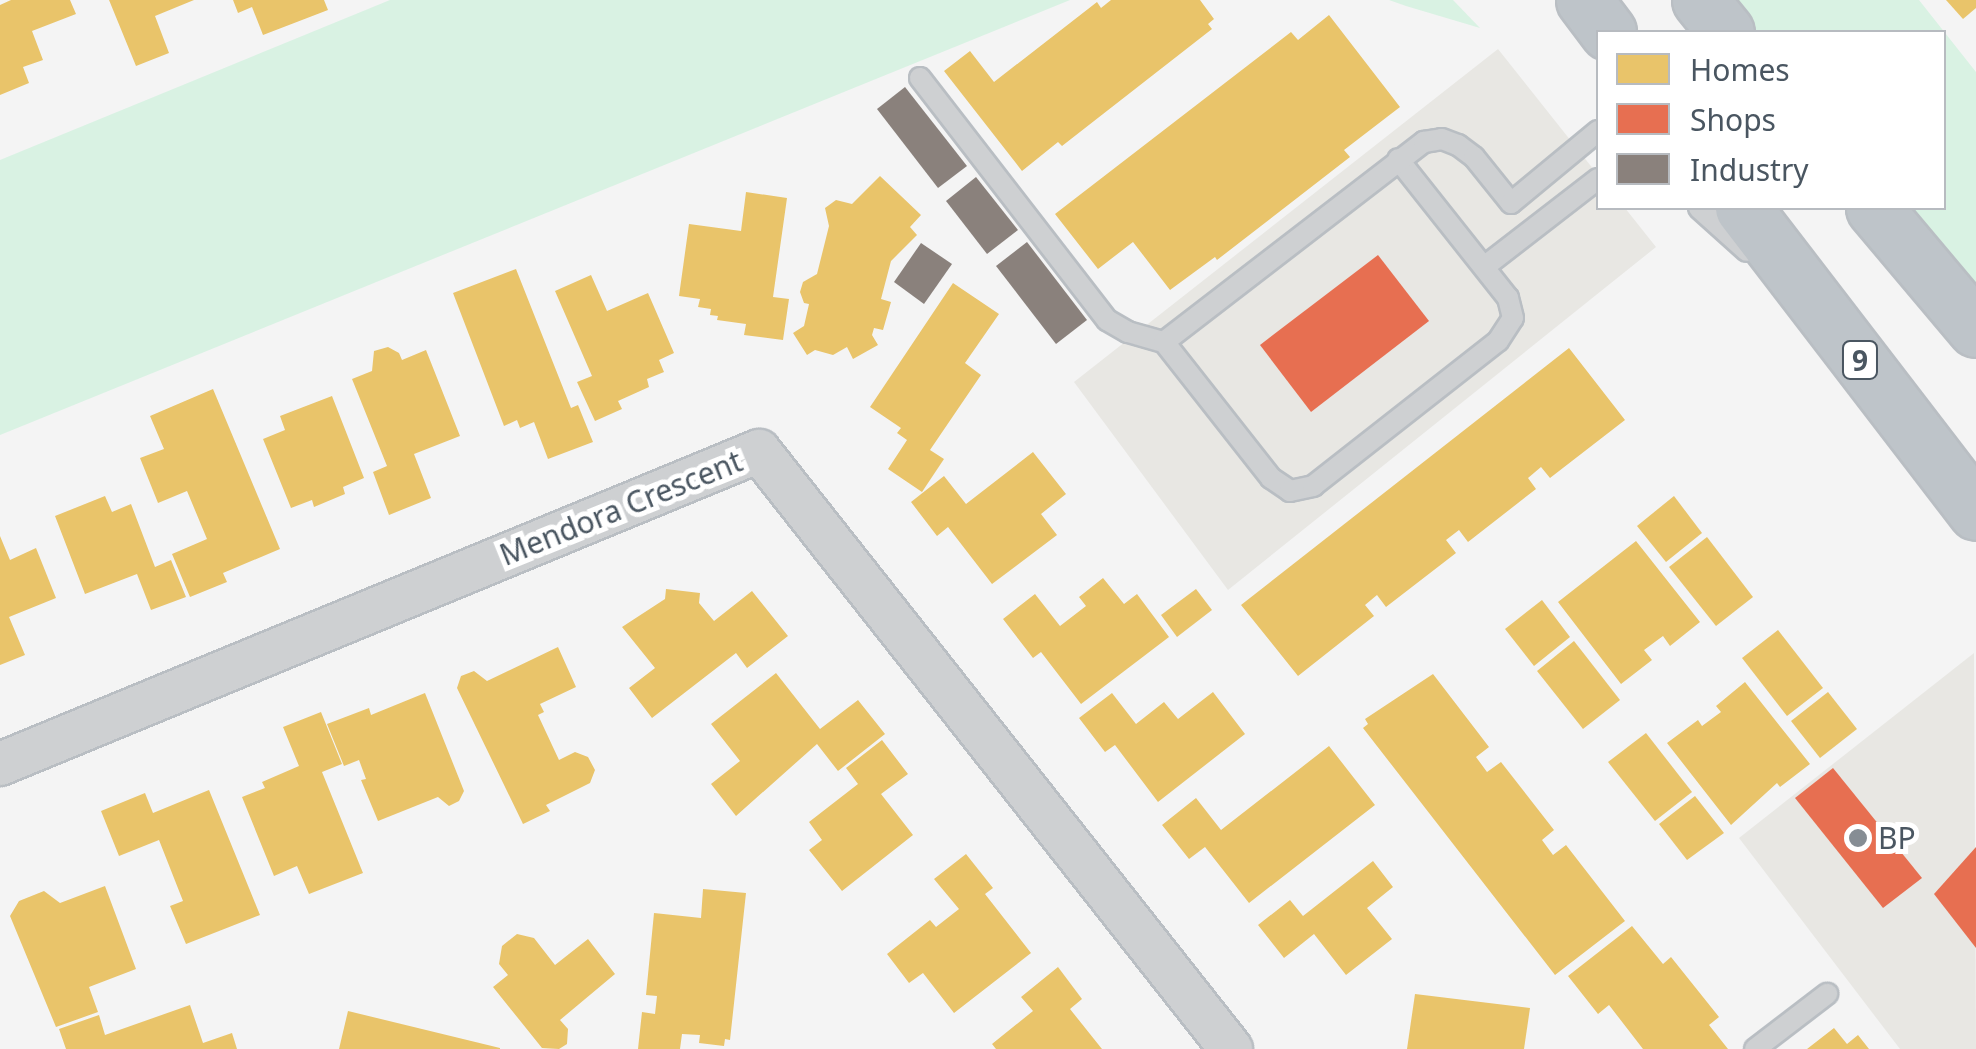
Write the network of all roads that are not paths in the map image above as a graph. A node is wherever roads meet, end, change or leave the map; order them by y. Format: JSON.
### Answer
{"nodes":[{"id":1,"x":1584,"y":0,"type":"edge"},
{"id":2,"x":1700,"y":0,"type":"edge"},
{"id":3,"x":1606,"y":30,"type":"edge"},
{"id":4,"x":1724,"y":30,"type":"edge"},
{"id":5,"x":920,"y":78,"type":"dead end"},
{"id":6,"x":1596,"y":133,"type":"edge"},
{"id":7,"x":1398,"y":159,"type":"junction"},
{"id":8,"x":1596,"y":181,"type":"edge"},
{"id":9,"x":1701,"y":210,"type":"edge"},
{"id":10,"x":1745,"y":210,"type":"edge"},
{"id":11,"x":1876,"y":210,"type":"edge"},
{"id":12,"x":1484,"y":267,"type":"junction"},
{"id":13,"x":1976,"y":329,"type":"edge"},
{"id":14,"x":1844,"y":340,"type":"junction"},
{"id":15,"x":1164,"y":342,"type":"junction"},
{"id":16,"x":1976,"y":512,"type":"edge"},
{"id":17,"x":0,"y":764,"type":"edge"},
{"id":18,"x":1827,"y":994,"type":"dead end"},
{"id":19,"x":1232,"y":1049,"type":"edge"},
{"id":20,"x":1755,"y":1049,"type":"edge"}],
"edges":[{"from":1,"to":3,"type":"highway"},
{"from":2,"to":4,"type":"highway"},
{"from":5,"to":15,"type":"lane"},
{"from":6,"to":7,"type":"lane"},
{"from":7,"to":12,"type":"lane"},
{"from":7,"to":15,"type":"lane"},
{"from":8,"to":12,"type":"lane"},
{"from":9,"to":14,"type":"lane"},
{"from":10,"to":14,"type":"highway","number":"9"},
{"from":11,"to":13,"type":"highway"},
{"from":12,"to":15,"type":"lane"},
{"from":14,"to":16,"type":"highway","number":"9"},
{"from":17,"to":19,"type":"street","name":"Mendora Crescent"},
{"from":18,"to":20,"type":"lane"}]}
